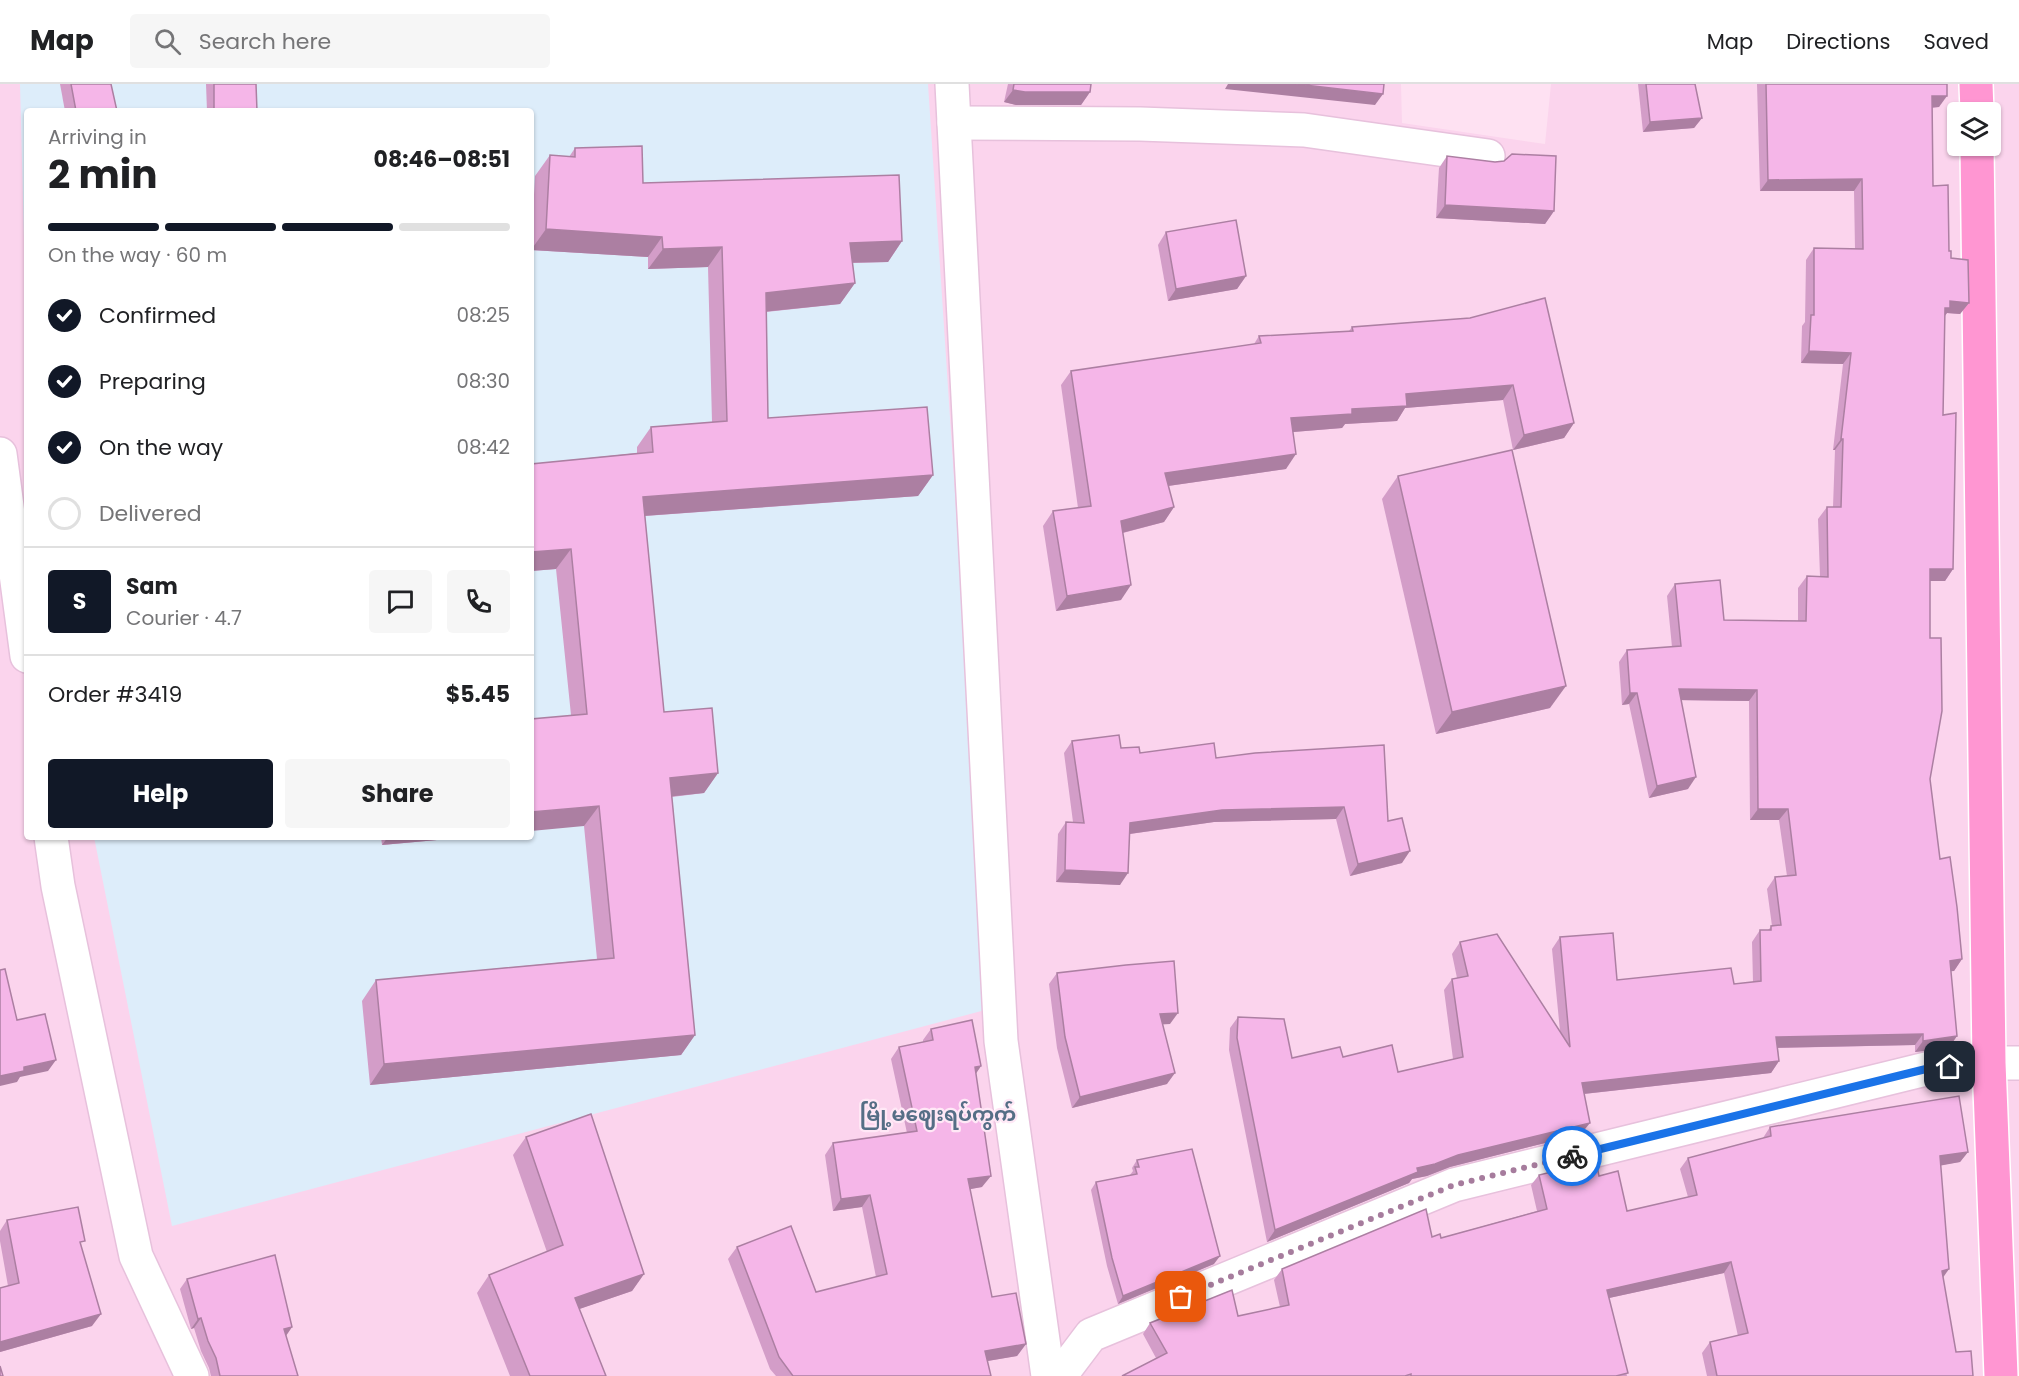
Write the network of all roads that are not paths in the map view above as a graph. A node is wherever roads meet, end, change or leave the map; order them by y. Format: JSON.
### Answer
{"nodes":[{"id":1,"x":952,"y":84,"type":"edge"},
{"id":2,"x":1976,"y":84,"type":"edge"},
{"id":3,"x":1977,"y":102,"type":"edge"},
{"id":4,"x":954,"y":123,"type":"junction"},
{"id":5,"x":1488,"y":156,"type":"dead end"},
{"id":6,"x":1977,"y":156,"type":"edge"},
{"id":7,"x":0,"y":454,"type":"edge"},
{"id":8,"x":24,"y":634,"type":"edge"},
{"id":9,"x":51,"y":840,"type":"edge"},
{"id":10,"x":2004,"y":1063,"type":"edge"},
{"id":11,"x":192,"y":1376,"type":"edge"},
{"id":12,"x":1048,"y":1376,"type":"edge"},
{"id":13,"x":1060,"y":1376,"type":"edge"},
{"id":14,"x":2001,"y":1376,"type":"edge"}],
"edges":[{"from":1,"to":4,"type":"street"},
{"from":2,"to":3,"type":"main road"},
{"from":4,"to":5,"type":"street"},
{"from":4,"to":12,"type":"street"},
{"from":6,"to":10,"type":"main road"},
{"from":7,"to":8,"type":"street"},
{"from":9,"to":11,"type":"street"},
{"from":10,"to":13,"type":"street"},
{"from":10,"to":14,"type":"main road"}]}
